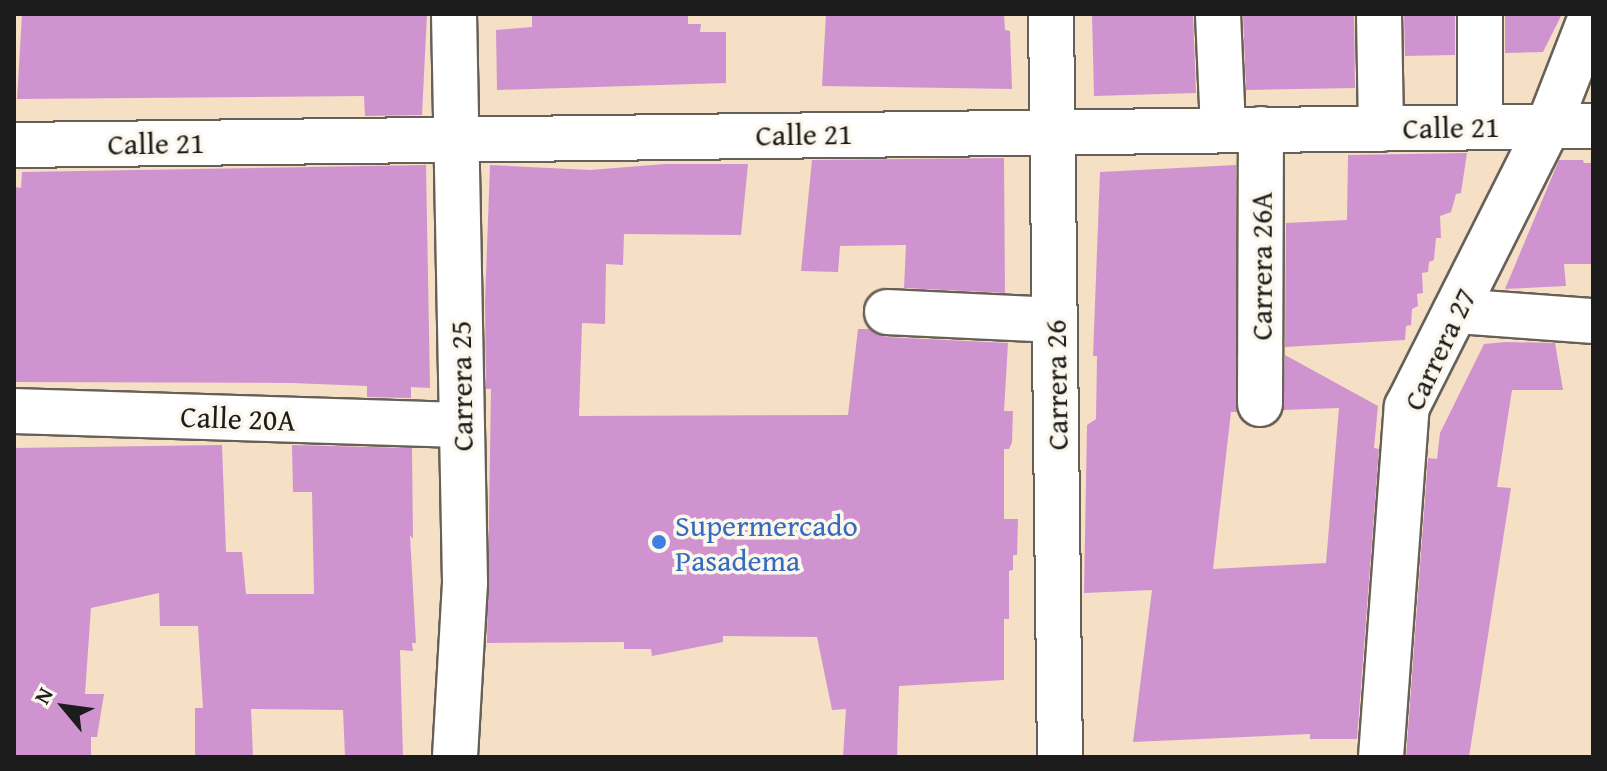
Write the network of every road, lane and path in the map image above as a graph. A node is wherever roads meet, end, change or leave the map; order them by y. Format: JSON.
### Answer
{"nodes":[{"id":1,"x":454,"y":14,"type":"edge"},
{"id":2,"x":1051,"y":14,"type":"edge"},
{"id":3,"x":1218,"y":14,"type":"edge"},
{"id":4,"x":1379,"y":14,"type":"edge"},
{"id":5,"x":1480,"y":14,"type":"edge"},
{"id":6,"x":1592,"y":14,"type":"edge"},
{"id":7,"x":1480,"y":126,"type":"junction"},
{"id":8,"x":1593,"y":126,"type":"edge"},
{"id":9,"x":1548,"y":127,"type":"junction"},
{"id":10,"x":1242,"y":129,"type":"junction"},
{"id":11,"x":1381,"y":129,"type":"junction"},
{"id":12,"x":1052,"y":132,"type":"junction"},
{"id":13,"x":454,"y":138,"type":"junction"},
{"id":14,"x":14,"y":145,"type":"edge"},
{"id":15,"x":1456,"y":311,"type":"junction"},
{"id":16,"x":887,"y":312,"type":"dead end"},
{"id":17,"x":1055,"y":320,"type":"junction"},
{"id":18,"x":1593,"y":321,"type":"edge"},
{"id":19,"x":1260,"y":404,"type":"dead end"},
{"id":20,"x":14,"y":411,"type":"edge"},
{"id":21,"x":462,"y":425,"type":"junction"},
{"id":22,"x":455,"y":757,"type":"edge"},
{"id":23,"x":1060,"y":757,"type":"edge"},
{"id":24,"x":1381,"y":757,"type":"edge"}],
"edges":[{"from":1,"to":13,"type":"street","name":"Carrera 25"},
{"from":2,"to":12,"type":"street","name":"Carrera 26"},
{"from":3,"to":10,"type":"street","name":"Carrera 26A"},
{"from":4,"to":11,"type":"street"},
{"from":5,"to":7,"type":"street"},
{"from":6,"to":9,"type":"street","name":"Carrera 27"},
{"from":7,"to":9,"type":"street","name":"Calle 21"},
{"from":7,"to":11,"type":"street","name":"Calle 21"},
{"from":8,"to":9,"type":"street","name":"Calle 21"},
{"from":9,"to":15,"type":"street","name":"Carrera 27"},
{"from":10,"to":11,"type":"street","name":"Calle 21"},
{"from":10,"to":12,"type":"street","name":"Calle 21"},
{"from":10,"to":19,"type":"street","name":"Carrera 26A"},
{"from":12,"to":13,"type":"street","name":"Calle 21"},
{"from":12,"to":17,"type":"street","name":"Carrera 26"},
{"from":13,"to":14,"type":"street","name":"Calle 21"},
{"from":13,"to":21,"type":"street","name":"Carrera 25"},
{"from":15,"to":18,"type":"street"},
{"from":15,"to":24,"type":"street","name":"Carrera 27"},
{"from":16,"to":17,"type":"street"},
{"from":17,"to":23,"type":"street","name":"Carrera 26"},
{"from":20,"to":21,"type":"street","name":"Calle 20A"},
{"from":21,"to":22,"type":"street","name":"Carrera 25"}]}
